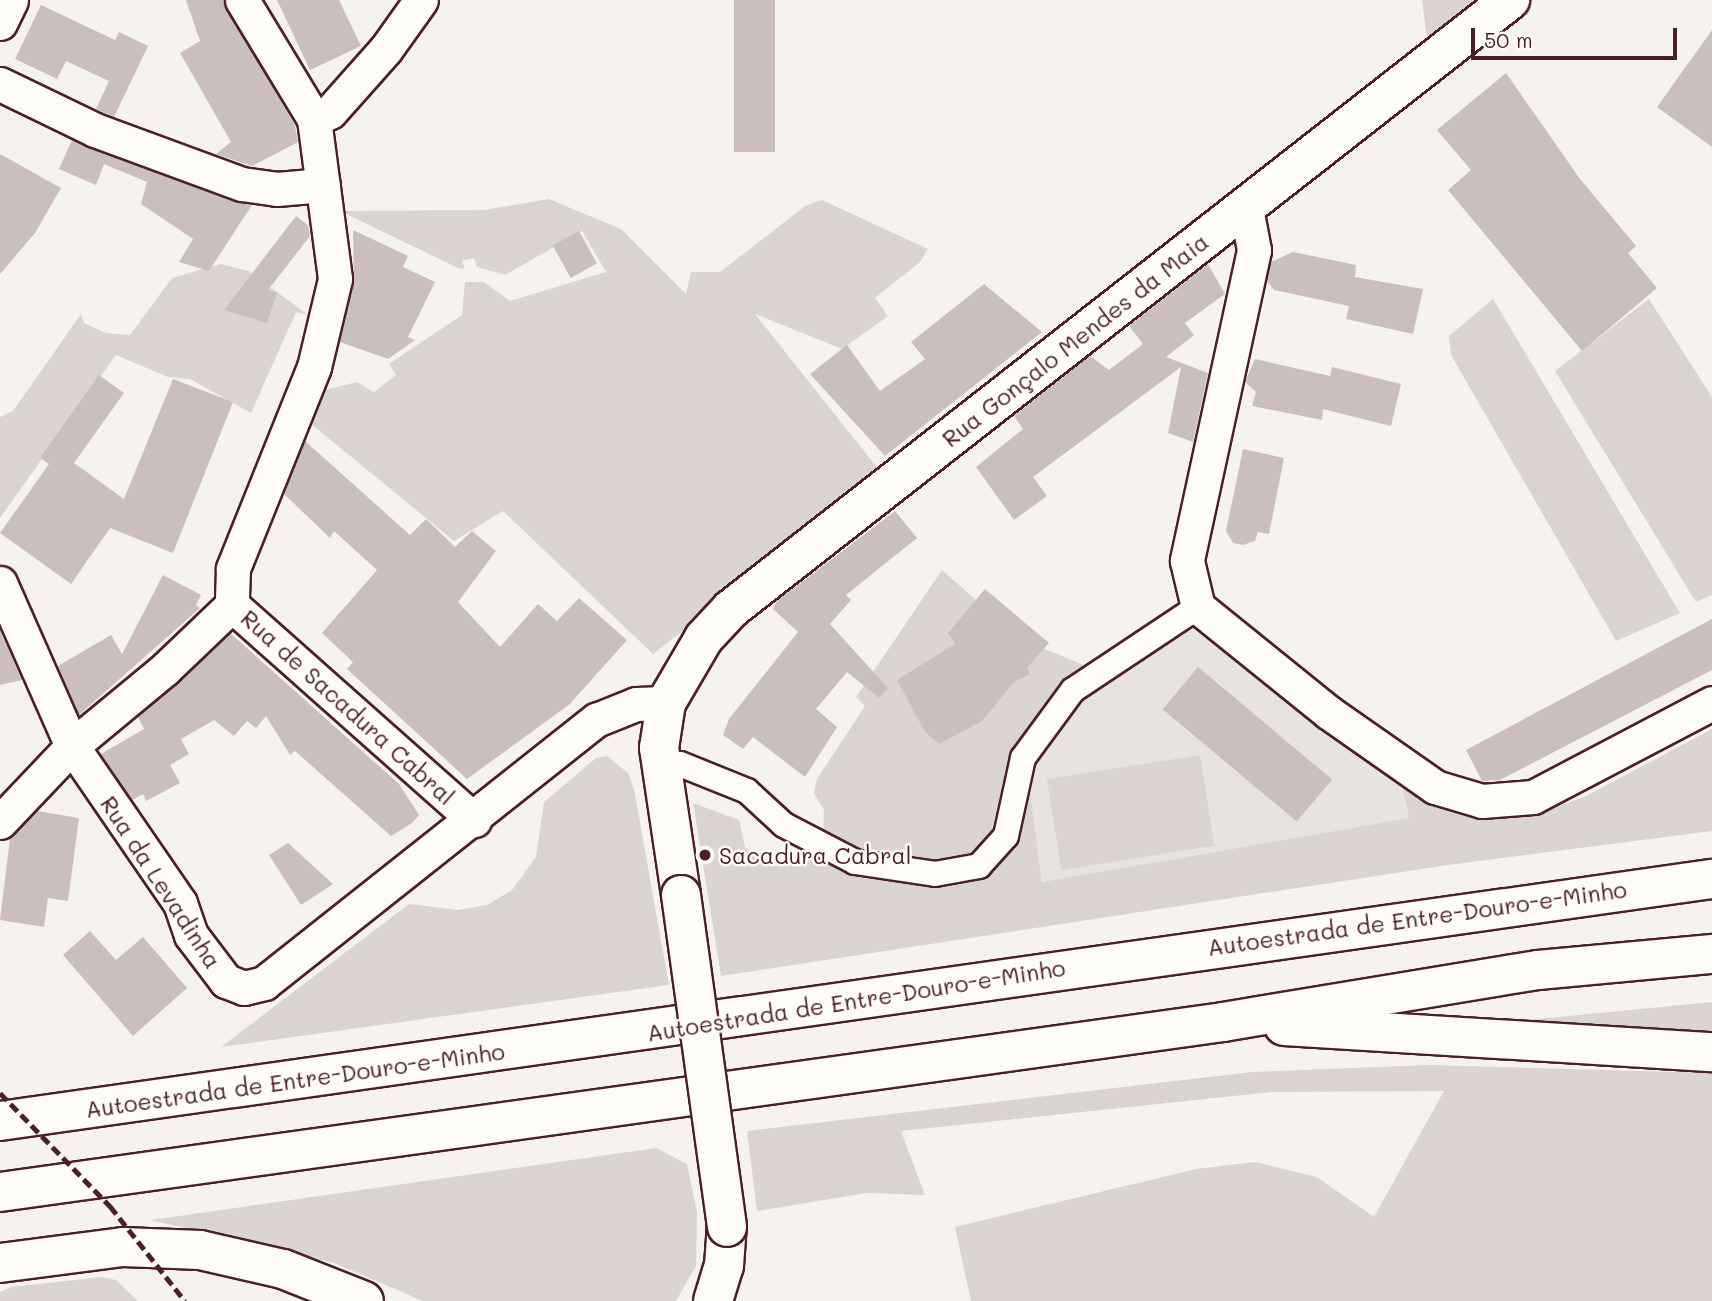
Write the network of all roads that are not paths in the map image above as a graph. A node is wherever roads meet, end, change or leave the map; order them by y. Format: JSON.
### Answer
{"nodes":[{"id":1,"x":11,"y":0,"type":"edge"},
{"id":2,"x":242,"y":0,"type":"edge"},
{"id":3,"x":421,"y":0,"type":"edge"},
{"id":4,"x":1510,"y":0,"type":"edge"},
{"id":5,"x":0,"y":23,"type":"edge"},
{"id":6,"x":0,"y":84,"type":"edge"},
{"id":7,"x":314,"y":119,"type":"junction"},
{"id":8,"x":323,"y":185,"type":"junction"},
{"id":9,"x":1246,"y":208,"type":"junction"},
{"id":10,"x":0,"y":583,"type":"edge"},
{"id":11,"x":232,"y":605,"type":"junction"},
{"id":12,"x":1198,"y":607,"type":"junction"},
{"id":13,"x":666,"y":703,"type":"junction"},
{"id":14,"x":1712,"y":703,"type":"edge"},
{"id":15,"x":72,"y":746,"type":"junction"},
{"id":16,"x":661,"y":768,"type":"junction"},
{"id":17,"x":474,"y":820,"type":"junction"},
{"id":18,"x":0,"y":822,"type":"edge"},
{"id":19,"x":1712,"y":879,"type":"edge"},
{"id":20,"x":1712,"y":954,"type":"edge"},
{"id":21,"x":1223,"y":1022,"type":"junction"},
{"id":22,"x":1712,"y":1052,"type":"edge"},
{"id":23,"x":0,"y":1121,"type":"edge"},
{"id":24,"x":0,"y":1192,"type":"edge"},
{"id":25,"x":0,"y":1263,"type":"edge"},
{"id":26,"x":364,"y":1301,"type":"edge"},
{"id":27,"x":713,"y":1301,"type":"edge"}],
"edges":[{"from":1,"to":5,"type":"street"},
{"from":2,"to":7,"type":"street","name":"Rua de Sacadura Cabral"},
{"from":3,"to":7,"type":"street"},
{"from":4,"to":9,"type":"main road","name":"Rua Gonçalo Mendes da Maia"},
{"from":6,"to":8,"type":"street"},
{"from":7,"to":8,"type":"street","name":"Rua de Sacadura Cabral"},
{"from":8,"to":11,"type":"street","name":"Rua de Sacadura Cabral"},
{"from":9,"to":12,"type":"street"},
{"from":9,"to":13,"type":"main road","name":"Rua Gonçalo Mendes da Maia"},
{"from":10,"to":15,"type":"street","name":"Rua da Levadinha"},
{"from":11,"to":15,"type":"street"},
{"from":11,"to":17,"type":"street","name":"Rua de Sacadura Cabral"},
{"from":12,"to":14,"type":"street"},
{"from":12,"to":16,"type":"street"},
{"from":13,"to":16,"type":"main road","name":"Rua Gonçalo Mendes da Maia"},
{"from":13,"to":17,"type":"street"},
{"from":15,"to":17,"type":"street","name":"Rua da Levadinha"},
{"from":15,"to":18,"type":"street"},
{"from":16,"to":27,"type":"main road","name":"Rua Gonçalo Mendes da Maia","bridge":true},
{"from":19,"to":23,"type":"main road","name":"Autoestrada de Entre-Douro-e-Minho"},
{"from":20,"to":21,"type":"main road"},
{"from":21,"to":22,"type":"main road"},
{"from":21,"to":24,"type":"main road"},
{"from":25,"to":26,"type":"main road"}]}
